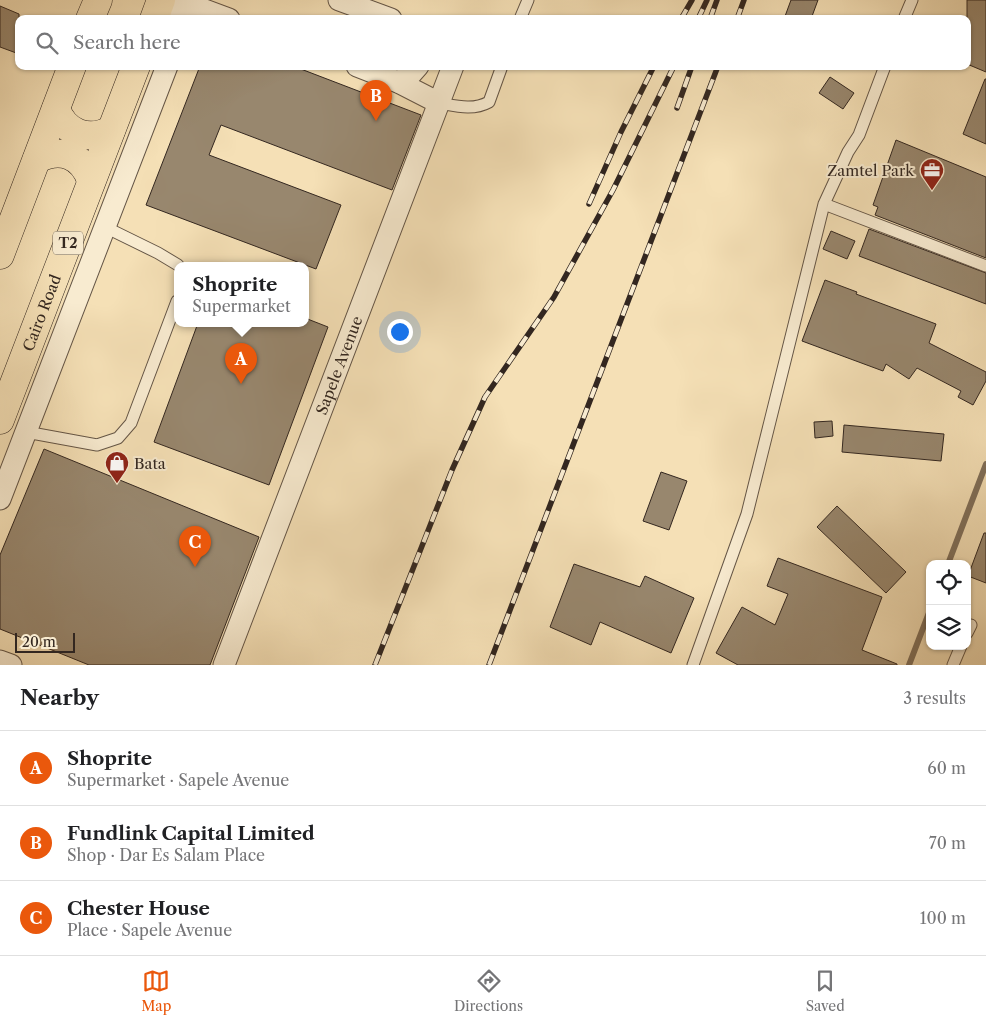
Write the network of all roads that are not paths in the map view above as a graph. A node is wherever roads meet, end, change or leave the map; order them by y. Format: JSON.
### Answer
{"nodes":[{"id":1,"x":98,"y":0,"type":"edge"},
{"id":2,"x":339,"y":0,"type":"edge"},
{"id":3,"x":528,"y":0,"type":"edge"},
{"id":4,"x":912,"y":0,"type":"edge"},
{"id":5,"x":190,"y":8,"type":"edge"},
{"id":6,"x":157,"y":11,"type":"edge"},
{"id":7,"x":92,"y":15,"type":"edge"},
{"id":8,"x":215,"y":15,"type":"edge"},
{"id":9,"x":380,"y":15,"type":"edge"},
{"id":10,"x":522,"y":15,"type":"edge"},
{"id":11,"x":906,"y":15,"type":"edge"},
{"id":12,"x":71,"y":70,"type":"edge"},
{"id":13,"x":134,"y":70,"type":"edge"},
{"id":14,"x":165,"y":70,"type":"edge"},
{"id":15,"x":367,"y":70,"type":"edge"},
{"id":16,"x":414,"y":70,"type":"edge"},
{"id":17,"x":452,"y":70,"type":"edge"},
{"id":18,"x":501,"y":70,"type":"edge"},
{"id":19,"x":883,"y":70,"type":"edge"},
{"id":20,"x":398,"y":82,"type":"junction"},
{"id":21,"x":439,"y":103,"type":"junction"},
{"id":22,"x":56,"y":109,"type":"junction"},
{"id":23,"x":111,"y":130,"type":"junction"},
{"id":24,"x":37,"y":159,"type":"junction"},
{"id":25,"x":91,"y":180,"type":"junction"},
{"id":26,"x":824,"y":204,"type":"junction"},
{"id":27,"x":105,"y":227,"type":"junction"},
{"id":28,"x":0,"y":255,"type":"edge"},
{"id":29,"x":174,"y":263,"type":"edge"},
{"id":30,"x":986,"y":266,"type":"edge"},
{"id":31,"x":52,"y":283,"type":"junction"},
{"id":32,"x":174,"y":309,"type":"edge"},
{"id":33,"x":68,"y":323,"type":"junction"},
{"id":34,"x":0,"y":420,"type":"edge"},
{"id":35,"x":26,"y":432,"type":"junction"},
{"id":36,"x":0,"y":499,"type":"edge"},
{"id":37,"x":959,"y":650,"type":"edge"},
{"id":38,"x":0,"y":661,"type":"edge"},
{"id":39,"x":10,"y":665,"type":"edge"},
{"id":40,"x":224,"y":665,"type":"edge"},
{"id":41,"x":694,"y":665,"type":"edge"},
{"id":42,"x":953,"y":665,"type":"edge"}],
"edges":[{"from":1,"to":7,"type":"main road"},
{"from":2,"to":9,"type":"street"},
{"from":3,"to":10,"type":"lane"},
{"from":4,"to":11,"type":"lane"},
{"from":5,"to":6,"type":"street"},
{"from":5,"to":8,"type":"street"},
{"from":12,"to":22,"type":"main road"},
{"from":13,"to":23,"type":"main road","name":"Cairo Road","number":"T2"},
{"from":14,"to":27,"type":"street"},
{"from":15,"to":20,"type":"street"},
{"from":16,"to":20,"type":"street"},
{"from":17,"to":21,"type":"street","name":"Sapele Avenue"},
{"from":18,"to":21,"type":"lane"},
{"from":19,"to":26,"type":"lane"},
{"from":20,"to":21,"type":"street"},
{"from":21,"to":40,"type":"street","name":"Sapele Avenue"},
{"from":22,"to":23,"type":"main road"},
{"from":22,"to":24,"type":"main road"},
{"from":23,"to":25,"type":"main road","name":"Cairo Road","number":"T2"},
{"from":24,"to":25,"type":"main road"},
{"from":24,"to":28,"type":"main road"},
{"from":25,"to":31,"type":"main road","name":"Cairo Road","number":"T2"},
{"from":26,"to":30,"type":"lane"},
{"from":26,"to":41,"type":"lane"},
{"from":27,"to":29,"type":"lane"},
{"from":27,"to":33,"type":"street"},
{"from":31,"to":33,"type":"street"},
{"from":31,"to":34,"type":"main road","name":"Cairo Road","number":"T2"},
{"from":32,"to":35,"type":"lane"},
{"from":33,"to":35,"type":"street"},
{"from":35,"to":36,"type":"street"},
{"from":37,"to":42,"type":"lane"},
{"from":38,"to":39,"type":"street"}]}
